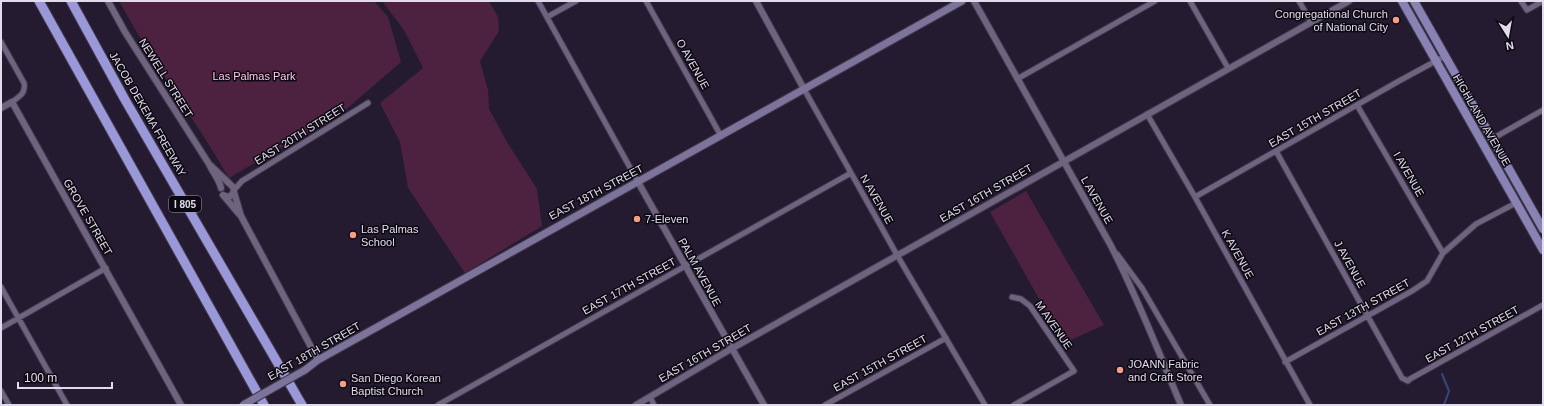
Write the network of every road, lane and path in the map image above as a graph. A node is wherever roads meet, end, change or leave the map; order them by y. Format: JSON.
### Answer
{"nodes":[{"id":1,"x":39,"y":1,"type":"edge"},
{"id":2,"x":71,"y":1,"type":"edge"},
{"id":3,"x":108,"y":1,"type":"edge"},
{"id":4,"x":538,"y":1,"type":"edge"},
{"id":5,"x":576,"y":1,"type":"edge"},
{"id":6,"x":646,"y":1,"type":"edge"},
{"id":7,"x":756,"y":1,"type":"edge"},
{"id":8,"x":962,"y":1,"type":"edge"},
{"id":9,"x":974,"y":1,"type":"edge"},
{"id":10,"x":1155,"y":1,"type":"edge"},
{"id":11,"x":1190,"y":1,"type":"edge"},
{"id":12,"x":1300,"y":1,"type":"edge"},
{"id":13,"x":1348,"y":1,"type":"edge"},
{"id":14,"x":1402,"y":1,"type":"edge"},
{"id":15,"x":1414,"y":1,"type":"edge"},
{"id":16,"x":1522,"y":1,"type":"edge"},
{"id":17,"x":1543,"y":1,"type":"edge"},
{"id":18,"x":547,"y":17,"type":"junction"},
{"id":19,"x":1311,"y":22,"type":"junction"},
{"id":20,"x":1,"y":42,"type":"edge"},
{"id":21,"x":1445,"y":56,"type":"junction"},
{"id":22,"x":1436,"y":61,"type":"junction"},
{"id":23,"x":1228,"y":68,"type":"junction"},
{"id":24,"x":1017,"y":79,"type":"junction"},
{"id":25,"x":804,"y":89,"type":"junction"},
{"id":26,"x":12,"y":102,"type":"junction"},
{"id":27,"x":368,"y":103,"type":"dead end"},
{"id":28,"x":1357,"y":106,"type":"junction"},
{"id":29,"x":1,"y":108,"type":"edge"},
{"id":30,"x":1543,"y":110,"type":"edge"},
{"id":31,"x":1146,"y":114,"type":"junction"},
{"id":32,"x":1475,"y":131,"type":"junction"},
{"id":33,"x":721,"y":136,"type":"junction"},
{"id":34,"x":1492,"y":139,"type":"junction"},
{"id":35,"x":1276,"y":151,"type":"junction"},
{"id":36,"x":1062,"y":161,"type":"junction"},
{"id":37,"x":209,"y":164,"type":"junction"},
{"id":38,"x":851,"y":173,"type":"junction"},
{"id":39,"x":242,"y":181,"type":"junction"},
{"id":40,"x":638,"y":182,"type":"junction"},
{"id":41,"x":229,"y":183,"type":"junction"},
{"id":42,"x":221,"y":188,"type":"junction"},
{"id":43,"x":234,"y":191,"type":"junction"},
{"id":44,"x":225,"y":196,"type":"junction"},
{"id":45,"x":1195,"y":197,"type":"junction"},
{"id":46,"x":1516,"y":203,"type":"junction"},
{"id":47,"x":241,"y":216,"type":"junction"},
{"id":48,"x":1543,"y":229,"type":"edge"},
{"id":49,"x":1110,"y":244,"type":"junction"},
{"id":50,"x":1543,"y":250,"type":"edge"},
{"id":51,"x":1443,"y":253,"type":"junction"},
{"id":52,"x":897,"y":255,"type":"junction"},
{"id":53,"x":685,"y":266,"type":"junction"},
{"id":54,"x":106,"y":268,"type":"junction"},
{"id":55,"x":1,"y":288,"type":"edge"},
{"id":56,"x":1012,"y":297,"type":"dead end"},
{"id":57,"x":1543,"y":305,"type":"edge"},
{"id":58,"x":1367,"y":317,"type":"junction"},
{"id":59,"x":18,"y":318,"type":"junction"},
{"id":60,"x":1,"y":328,"type":"edge"},
{"id":61,"x":946,"y":338,"type":"junction"},
{"id":62,"x":731,"y":348,"type":"junction"},
{"id":63,"x":318,"y":360,"type":"junction"},
{"id":64,"x":1285,"y":362,"type":"junction"},
{"id":65,"x":1410,"y":379,"type":"joint"},
{"id":66,"x":1,"y":391,"type":"edge"},
{"id":67,"x":650,"y":397,"type":"junction"},
{"id":68,"x":8,"y":405,"type":"edge"},
{"id":69,"x":67,"y":405,"type":"edge"},
{"id":70,"x":181,"y":405,"type":"edge"},
{"id":71,"x":243,"y":405,"type":"edge"},
{"id":72,"x":264,"y":405,"type":"edge"},
{"id":73,"x":302,"y":405,"type":"edge"},
{"id":74,"x":438,"y":405,"type":"edge"},
{"id":75,"x":636,"y":405,"type":"edge"},
{"id":76,"x":654,"y":405,"type":"edge"},
{"id":77,"x":764,"y":405,"type":"edge"},
{"id":78,"x":825,"y":405,"type":"edge"},
{"id":79,"x":984,"y":405,"type":"edge"},
{"id":80,"x":1014,"y":405,"type":"edge"},
{"id":81,"x":1181,"y":405,"type":"edge"},
{"id":82,"x":1210,"y":405,"type":"edge"},
{"id":83,"x":1310,"y":405,"type":"edge"}],
"edges":[{"from":1,"to":72,"type":"highway","number":"I 805"},
{"from":2,"to":73,"type":"highway","name":"JACOB DEKEMA FREEWAY","number":"I 805"},
{"from":3,"to":37,"type":"street","name":"NEWELL STREET"},
{"from":4,"to":18,"type":"street","name":"PALM AVENUE"},
{"from":5,"to":18,"type":"street"},
{"from":6,"to":33,"type":"street","name":"O AVENUE"},
{"from":7,"to":25,"type":"street","name":"N AVENUE"},
{"from":8,"to":25,"type":"main road","name":"EAST 18TH STREET"},
{"from":9,"to":24,"type":"street","name":"L AVENUE"},
{"from":10,"to":24,"type":"street"},
{"from":11,"to":23,"type":"street"},
{"from":12,"to":19,"type":"street"},
{"from":13,"to":19,"type":"street","name":"EAST 16TH STREET"},
{"from":14,"to":22,"type":"main road","name":"HIGHLAND AVENUE"},
{"from":15,"to":21,"type":"main road","name":"HIGHLAND AVENUE"},
{"from":16,"to":17,"type":"street"},
{"from":18,"to":40,"type":"street","name":"PALM AVENUE"},
{"from":19,"to":23,"type":"street","name":"EAST 16TH STREET"},
{"from":20,"to":26,"type":"street"},
{"from":21,"to":22,"type":"street","name":"EAST 15TH STREET"},
{"from":21,"to":34,"type":"main road","name":"HIGHLAND AVENUE"},
{"from":22,"to":28,"type":"street","name":"EAST 15TH STREET"},
{"from":22,"to":32,"type":"main road","name":"HIGHLAND AVENUE"},
{"from":23,"to":31,"type":"street","name":"EAST 16TH STREET"},
{"from":24,"to":36,"type":"street","name":"L AVENUE"},
{"from":25,"to":33,"type":"main road","name":"EAST 18TH STREET"},
{"from":25,"to":38,"type":"street","name":"N AVENUE"},
{"from":26,"to":29,"type":"street"},
{"from":26,"to":54,"type":"street","name":"GROVE STREET"},
{"from":27,"to":39,"type":"street","name":"EAST 20TH STREET"},
{"from":28,"to":35,"type":"street","name":"EAST 15TH STREET"},
{"from":28,"to":51,"type":"street","name":"I AVENUE"},
{"from":30,"to":34,"type":"street"},
{"from":31,"to":36,"type":"street","name":"EAST 16TH STREET"},
{"from":31,"to":45,"type":"street","name":"K AVENUE"},
{"from":32,"to":34,"type":"main road"},
{"from":32,"to":46,"type":"main road","name":"HIGHLAND AVENUE"},
{"from":33,"to":40,"type":"main road","name":"EAST 18TH STREET"},
{"from":34,"to":48,"type":"main road","name":"HIGHLAND AVENUE"},
{"from":35,"to":45,"type":"street","name":"EAST 15TH STREET"},
{"from":35,"to":58,"type":"street","name":"J AVENUE"},
{"from":36,"to":49,"type":"street","name":"L AVENUE"},
{"from":36,"to":52,"type":"street","name":"EAST 16TH STREET"},
{"from":37,"to":41,"type":"street","name":"NEWELL STREET"},
{"from":37,"to":42,"type":"street","name":"NEWELL STREET"},
{"from":38,"to":52,"type":"street","name":"N AVENUE"},
{"from":38,"to":53,"type":"street","name":"EAST 17TH STREET"},
{"from":39,"to":41,"type":"street","name":"EAST 20TH STREET"},
{"from":39,"to":43,"type":"street","name":"EAST 20TH STREET"},
{"from":40,"to":53,"type":"street","name":"PALM AVENUE"},
{"from":40,"to":63,"type":"main road","name":"EAST 18TH STREET"},
{"from":41,"to":42,"type":"street"},
{"from":41,"to":43,"type":"street","name":"NEWELL STREET"},
{"from":42,"to":44,"type":"street","name":"NEWELL STREET"},
{"from":43,"to":44,"type":"street"},
{"from":43,"to":47,"type":"street","name":"NEWELL STREET"},
{"from":44,"to":47,"type":"street","name":"NEWELL STREET"},
{"from":45,"to":64,"type":"street","name":"K AVENUE"},
{"from":46,"to":50,"type":"main road","name":"HIGHLAND AVENUE"},
{"from":46,"to":51,"type":"street","name":"EAST 13TH STREET"},
{"from":47,"to":63,"type":"street","name":"NEWELL STREET"},
{"from":49,"to":81,"type":"street"},
{"from":49,"to":82,"type":"street","name":"L AVENUE"},
{"from":51,"to":58,"type":"street","name":"EAST 13TH STREET"},
{"from":52,"to":61,"type":"street","name":"N AVENUE"},
{"from":52,"to":62,"type":"street","name":"EAST 16TH STREET"},
{"from":53,"to":62,"type":"street","name":"PALM AVENUE"},
{"from":53,"to":74,"type":"street","name":"EAST 17TH STREET"},
{"from":54,"to":59,"type":"street"},
{"from":54,"to":70,"type":"street","name":"GROVE STREET"},
{"from":55,"to":59,"type":"street"},
{"from":56,"to":80,"type":"street","name":"M AVENUE"},
{"from":57,"to":65,"type":"street","name":"EAST 12TH STREET"},
{"from":58,"to":64,"type":"street","name":"EAST 13TH STREET"},
{"from":58,"to":65,"type":"street","name":"J AVENUE"},
{"from":59,"to":60,"type":"street"},
{"from":59,"to":69,"type":"street"},
{"from":61,"to":78,"type":"street","name":"EAST 15TH STREET"},
{"from":61,"to":79,"type":"street","name":"N AVENUE"},
{"from":62,"to":67,"type":"street","name":"EAST 16TH STREET"},
{"from":62,"to":77,"type":"street","name":"PALM AVENUE"},
{"from":63,"to":71,"type":"main road","name":"EAST 18TH STREET","bridge":true},
{"from":64,"to":83,"type":"street","name":"K AVENUE"},
{"from":66,"to":68,"type":"street"},
{"from":67,"to":75,"type":"street","name":"EAST 16TH STREET"},
{"from":67,"to":76,"type":"street"}]}
